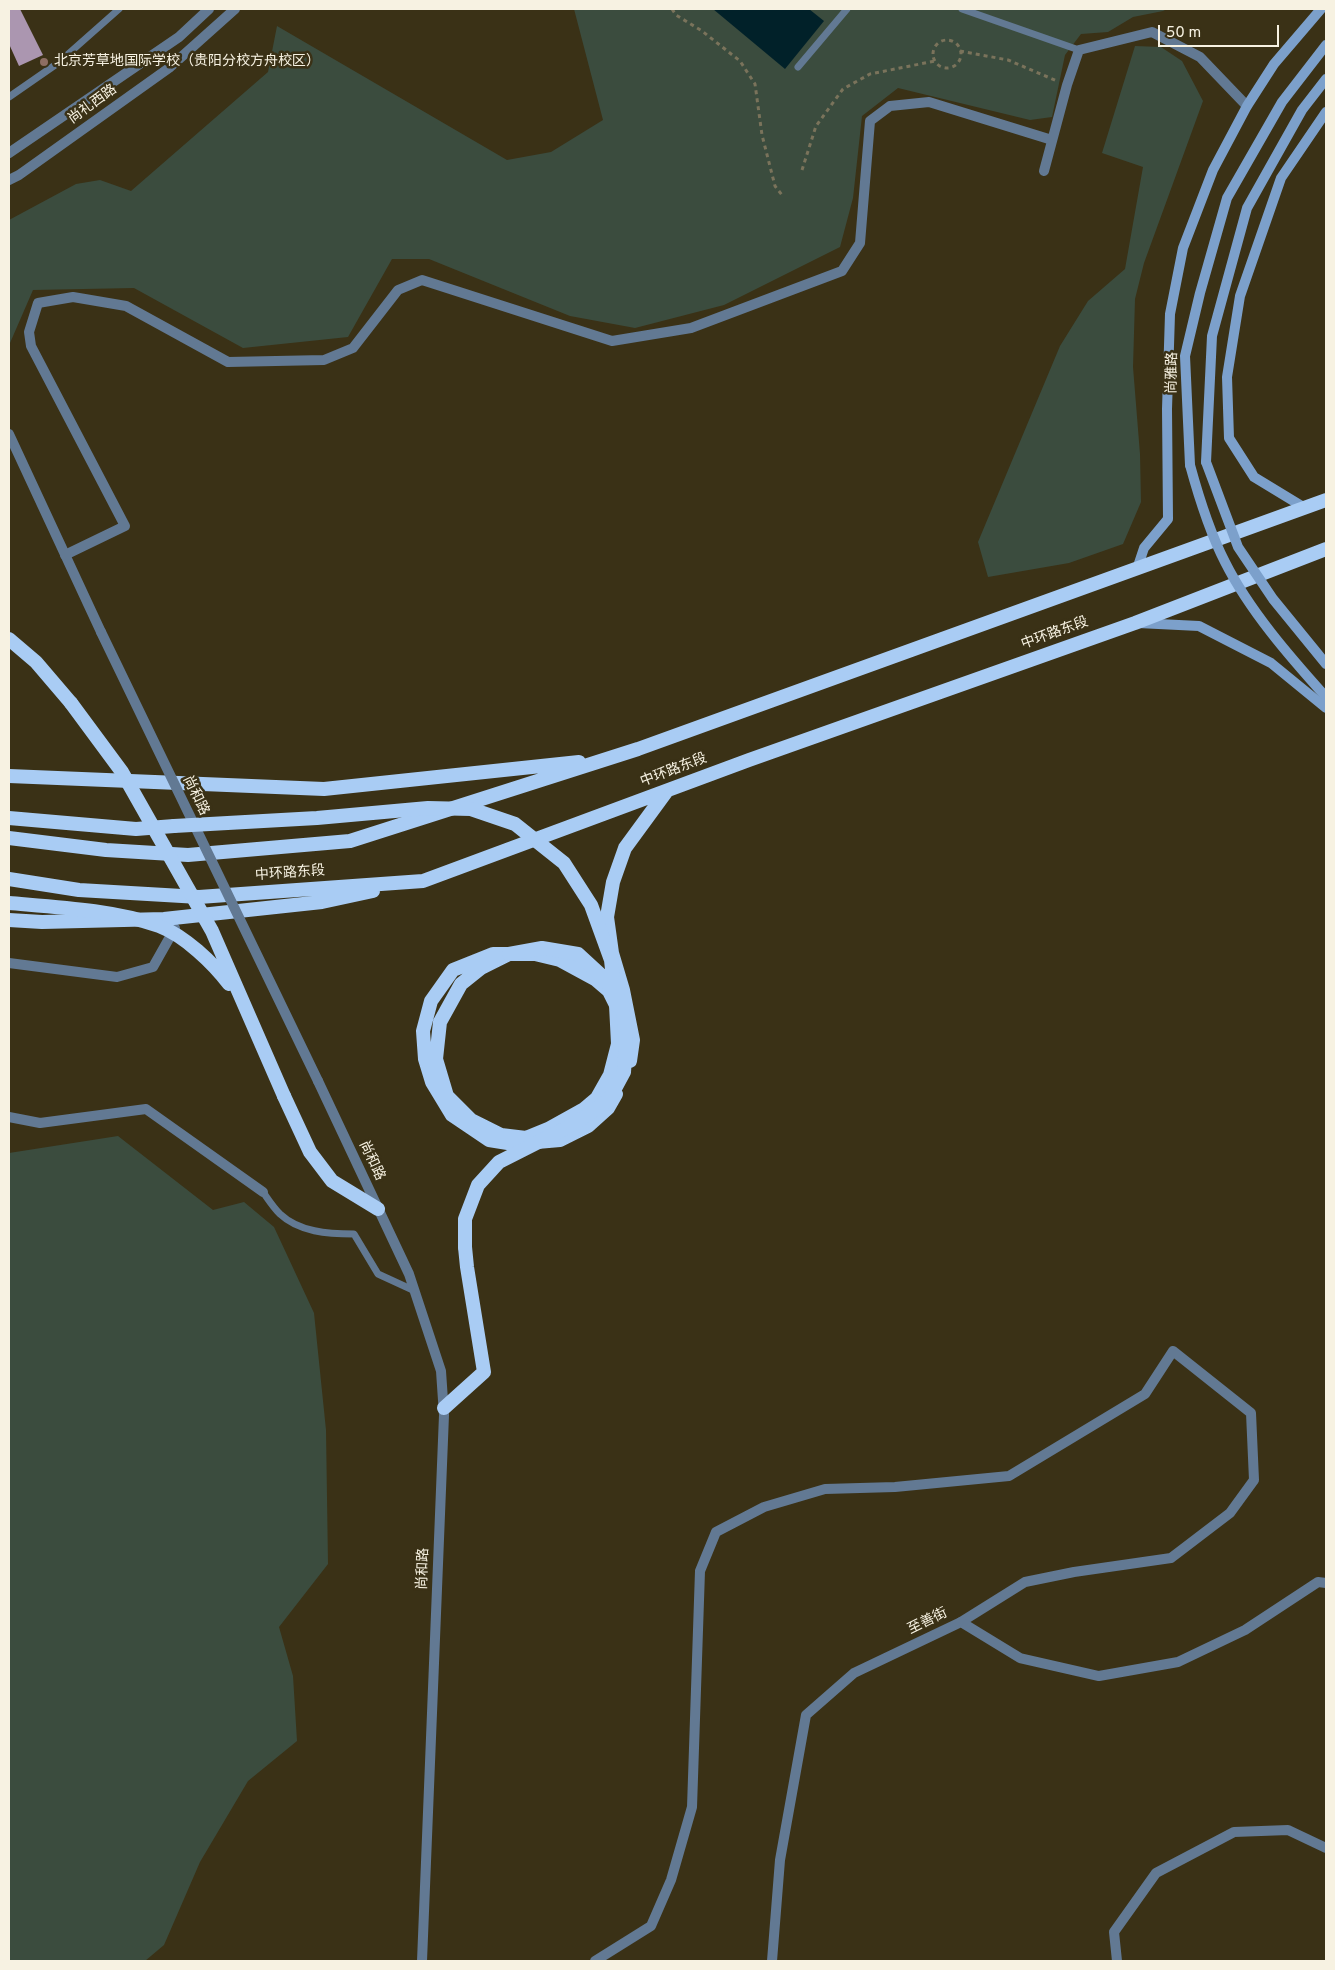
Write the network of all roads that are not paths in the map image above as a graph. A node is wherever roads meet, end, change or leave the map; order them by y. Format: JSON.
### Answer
{"nodes":[{"id":1,"x":119,"y":9,"type":"edge"},
{"id":2,"x":209,"y":9,"type":"edge"},
{"id":3,"x":235,"y":9,"type":"edge"},
{"id":4,"x":847,"y":9,"type":"edge"},
{"id":5,"x":962,"y":9,"type":"edge"},
{"id":6,"x":1321,"y":9,"type":"edge"},
{"id":7,"x":1326,"y":45,"type":"edge"},
{"id":8,"x":1079,"y":50,"type":"junction"},
{"id":9,"x":798,"y":67,"type":"dead end"},
{"id":10,"x":1326,"y":79,"type":"edge"},
{"id":11,"x":9,"y":97,"type":"edge"},
{"id":12,"x":1247,"y":106,"type":"junction"},
{"id":13,"x":1326,"y":112,"type":"edge"},
{"id":14,"x":1052,"y":140,"type":"junction"},
{"id":15,"x":9,"y":153,"type":"edge"},
{"id":16,"x":1044,"y":171,"type":"dead end"},
{"id":17,"x":9,"y":180,"type":"edge"},
{"id":18,"x":9,"y":434,"type":"edge"},
{"id":19,"x":1326,"y":500,"type":"edge"},
{"id":20,"x":1305,"y":508,"type":"junction"},
{"id":21,"x":1326,"y":549,"type":"edge"},
{"id":22,"x":65,"y":555,"type":"junction"},
{"id":23,"x":1137,"y":569,"type":"junction"},
{"id":24,"x":1135,"y":623,"type":"junction"},
{"id":25,"x":9,"y":639,"type":"edge"},
{"id":26,"x":1326,"y":664,"type":"edge"},
{"id":27,"x":1326,"y":696,"type":"edge"},
{"id":28,"x":1326,"y":708,"type":"edge"},
{"id":29,"x":610,"y":758,"type":"junction"},
{"id":30,"x":9,"y":776,"type":"edge"},
{"id":31,"x":667,"y":791,"type":"junction"},
{"id":32,"x":9,"y":818,"type":"edge"},
{"id":33,"x":9,"y":826,"type":"edge"},
{"id":34,"x":9,"y":838,"type":"edge"},
{"id":35,"x":106,"y":850,"type":"junction"},
{"id":36,"x":9,"y":879,"type":"edge"},
{"id":37,"x":423,"y":881,"type":"junction"},
{"id":38,"x":9,"y":903,"type":"edge"},
{"id":39,"x":174,"y":918,"type":"junction"},
{"id":40,"x":9,"y":920,"type":"edge"},
{"id":41,"x":9,"y":963,"type":"edge"},
{"id":42,"x":242,"y":1001,"type":"junction"},
{"id":43,"x":616,"y":1005,"type":"junction"},
{"id":44,"x":9,"y":1117,"type":"edge"},
{"id":45,"x":263,"y":1192,"type":"joint"},
{"id":46,"x":378,"y":1209,"type":"junction"},
{"id":47,"x":415,"y":1291,"type":"junction"},
{"id":48,"x":444,"y":1408,"type":"junction"},
{"id":49,"x":1326,"y":1584,"type":"edge"},
{"id":50,"x":961,"y":1622,"type":"junction"},
{"id":51,"x":1326,"y":1848,"type":"edge"},
{"id":52,"x":422,"y":1961,"type":"edge"},
{"id":53,"x":595,"y":1961,"type":"edge"},
{"id":54,"x":772,"y":1961,"type":"edge"},
{"id":55,"x":1117,"y":1961,"type":"edge"}],
"edges":[{"from":1,"to":11,"type":"lane"},
{"from":2,"to":15,"type":"street","name":"尚礼西路"},
{"from":3,"to":17,"type":"street","name":"尚礼西路"},
{"from":4,"to":9,"type":"lane"},
{"from":5,"to":8,"type":"lane"},
{"from":6,"to":12,"type":"main road"},
{"from":7,"to":27,"type":"main road","name":"尚雅路","bridge":true},
{"from":8,"to":12,"type":"street"},
{"from":8,"to":14,"type":"street"},
{"from":10,"to":26,"type":"main road","bridge":true},
{"from":12,"to":23,"type":"main road"},
{"from":13,"to":20,"type":"main road"},
{"from":14,"to":16,"type":"street"},
{"from":14,"to":22,"type":"street"},
{"from":18,"to":22,"type":"street","name":"尚和路"},
{"from":19,"to":20,"type":"highway","name":"中环路东段"},
{"from":20,"to":23,"type":"highway","name":"中环路东段"},
{"from":21,"to":24,"type":"highway","name":"中环路东段"},
{"from":22,"to":46,"type":"street","name":"尚和路","bridge":true},
{"from":23,"to":29,"type":"highway","name":"中环路东段"},
{"from":24,"to":28,"type":"main road"},
{"from":24,"to":31,"type":"highway","name":"中环路东段"},
{"from":25,"to":42,"type":"highway","bridge":true},
{"from":29,"to":30,"type":"highway"},
{"from":29,"to":35,"type":"highway","name":"中环路东段"},
{"from":31,"to":37,"type":"highway","name":"中环路东段"},
{"from":31,"to":43,"type":"highway","bridge":true},
{"from":32,"to":43,"type":"highway","bridge":true},
{"from":33,"to":35,"type":"highway"},
{"from":34,"to":35,"type":"highway","name":"中环路东段"},
{"from":36,"to":37,"type":"highway","name":"中环路东段"},
{"from":37,"to":39,"type":"highway"},
{"from":38,"to":42,"type":"highway","bridge":true},
{"from":39,"to":40,"type":"highway"},
{"from":39,"to":41,"type":"street"},
{"from":42,"to":46,"type":"highway","bridge":true},
{"from":43,"to":48,"type":"highway","bridge":true},
{"from":44,"to":45,"type":"street"},
{"from":45,"to":47,"type":"lane"},
{"from":46,"to":47,"type":"street","name":"尚和路"},
{"from":47,"to":48,"type":"street","name":"尚和路"},
{"from":48,"to":52,"type":"street","name":"尚和路"},
{"from":49,"to":50,"type":"street","name":"至善街"},
{"from":50,"to":53,"type":"street"},
{"from":50,"to":54,"type":"street","name":"至善街"},
{"from":51,"to":55,"type":"street"}]}
